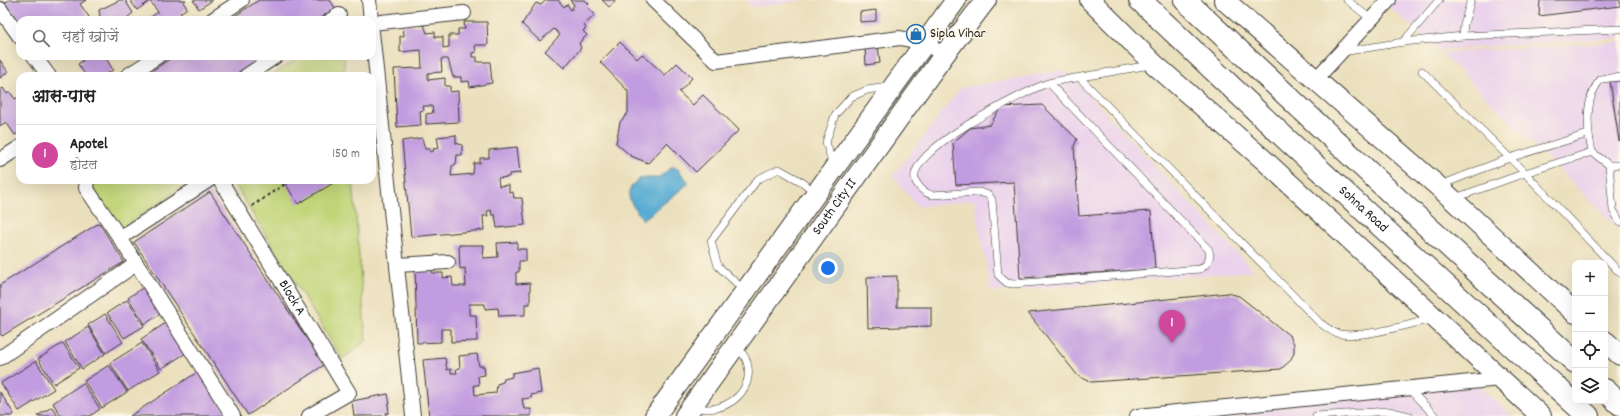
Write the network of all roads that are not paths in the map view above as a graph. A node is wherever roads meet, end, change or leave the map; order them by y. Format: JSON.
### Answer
{"nodes":[{"id":1,"x":242,"y":0,"type":"edge"},
{"id":2,"x":369,"y":0,"type":"edge"},
{"id":3,"x":653,"y":0,"type":"edge"},
{"id":4,"x":956,"y":0,"type":"edge"},
{"id":5,"x":986,"y":0,"type":"edge"},
{"id":6,"x":1090,"y":0,"type":"edge"},
{"id":7,"x":1140,"y":0,"type":"edge"},
{"id":8,"x":1186,"y":0,"type":"edge"},
{"id":9,"x":1224,"y":0,"type":"edge"},
{"id":10,"x":1348,"y":0,"type":"edge"},
{"id":11,"x":1389,"y":0,"type":"edge"},
{"id":12,"x":1439,"y":0,"type":"edge"},
{"id":13,"x":1471,"y":0,"type":"edge"},
{"id":14,"x":0,"y":9,"type":"edge"},
{"id":15,"x":464,"y":13,"type":"dead end"},
{"id":16,"x":218,"y":16,"type":"edge"},
{"id":17,"x":371,"y":16,"type":"edge"},
{"id":18,"x":1372,"y":20,"type":"junction"},
{"id":19,"x":376,"y":24,"type":"edge"},
{"id":20,"x":1620,"y":29,"type":"edge"},
{"id":21,"x":16,"y":31,"type":"edge"},
{"id":22,"x":1463,"y":36,"type":"junction"},
{"id":23,"x":1403,"y":42,"type":"junction"},
{"id":24,"x":926,"y":43,"type":"junction"},
{"id":25,"x":1342,"y":52,"type":"junction"},
{"id":26,"x":944,"y":55,"type":"junction"},
{"id":27,"x":37,"y":60,"type":"edge"},
{"id":28,"x":152,"y":60,"type":"edge"},
{"id":29,"x":270,"y":60,"type":"edge"},
{"id":30,"x":375,"y":60,"type":"edge"},
{"id":31,"x":1154,"y":64,"type":"junction"},
{"id":32,"x":1422,"y":71,"type":"dead end"},
{"id":33,"x":46,"y":72,"type":"edge"},
{"id":34,"x":133,"y":72,"type":"edge"},
{"id":35,"x":252,"y":72,"type":"edge"},
{"id":36,"x":1620,"y":77,"type":"edge"},
{"id":37,"x":1080,"y":78,"type":"junction"},
{"id":38,"x":1315,"y":80,"type":"junction"},
{"id":39,"x":1049,"y":83,"type":"junction"},
{"id":40,"x":895,"y":86,"type":"junction"},
{"id":41,"x":1588,"y":134,"type":"junction"},
{"id":42,"x":16,"y":150,"type":"edge"},
{"id":43,"x":1592,"y":152,"type":"junction"},
{"id":44,"x":1509,"y":158,"type":"junction"},
{"id":45,"x":0,"y":160,"type":"edge"},
{"id":46,"x":1609,"y":165,"type":"junction"},
{"id":47,"x":1620,"y":165,"type":"edge"},
{"id":48,"x":834,"y":169,"type":"junction"},
{"id":49,"x":1525,"y":173,"type":"junction"},
{"id":50,"x":86,"y":184,"type":"edge"},
{"id":51,"x":203,"y":184,"type":"edge"},
{"id":52,"x":223,"y":184,"type":"edge"},
{"id":53,"x":817,"y":193,"type":"junction"},
{"id":54,"x":1446,"y":193,"type":"junction"},
{"id":55,"x":1620,"y":222,"type":"edge"},
{"id":56,"x":120,"y":238,"type":"junction"},
{"id":57,"x":448,"y":262,"type":"dead end"},
{"id":58,"x":136,"y":264,"type":"junction"},
{"id":59,"x":397,"y":264,"type":"junction"},
{"id":60,"x":1620,"y":273,"type":"edge"},
{"id":61,"x":746,"y":291,"type":"junction"},
{"id":62,"x":1572,"y":310,"type":"edge"},
{"id":63,"x":1435,"y":319,"type":"junction"},
{"id":64,"x":1608,"y":344,"type":"edge"},
{"id":65,"x":736,"y":345,"type":"junction"},
{"id":66,"x":1620,"y":355,"type":"edge"},
{"id":67,"x":0,"y":358,"type":"edge"},
{"id":68,"x":1572,"y":359,"type":"edge"},
{"id":69,"x":1500,"y":379,"type":"junction"},
{"id":70,"x":1409,"y":389,"type":"junction"},
{"id":71,"x":1608,"y":393,"type":"edge"},
{"id":72,"x":1620,"y":404,"type":"edge"},
{"id":73,"x":327,"y":411,"type":"edge"},
{"id":74,"x":688,"y":411,"type":"edge"},
{"id":75,"x":233,"y":416,"type":"edge"},
{"id":76,"x":309,"y":416,"type":"edge"},
{"id":77,"x":413,"y":416,"type":"edge"},
{"id":78,"x":655,"y":416,"type":"edge"},
{"id":79,"x":1137,"y":416,"type":"edge"},
{"id":80,"x":1316,"y":416,"type":"edge"},
{"id":81,"x":1409,"y":416,"type":"edge"},
{"id":82,"x":1435,"y":416,"type":"edge"},
{"id":83,"x":1541,"y":416,"type":"edge"},
{"id":84,"x":1588,"y":416,"type":"edge"}],
"edges":[{"from":1,"to":16,"type":"street"},
{"from":2,"to":17,"type":"street"},
{"from":3,"to":24,"type":"street"},
{"from":4,"to":24,"type":"main road","name":"South City II"},
{"from":5,"to":26,"type":"main road","name":"South City II"},
{"from":6,"to":31,"type":"main road"},
{"from":7,"to":84,"type":"highway","name":"Sohna Road"},
{"from":8,"to":68,"type":"highway"},
{"from":9,"to":38,"type":"main road"},
{"from":10,"to":18,"type":"lane"},
{"from":11,"to":18,"type":"street"},
{"from":12,"to":23,"type":"lane"},
{"from":13,"to":22,"type":"lane"},
{"from":14,"to":21,"type":"street"},
{"from":15,"to":19,"type":"street"},
{"from":18,"to":25,"type":"street"},
{"from":20,"to":22,"type":"lane"},
{"from":22,"to":23,"type":"lane"},
{"from":23,"to":25,"type":"lane"},
{"from":24,"to":26,"type":"street"},
{"from":24,"to":40,"type":"main road","name":"South City II"},
{"from":25,"to":38,"type":"street"},
{"from":26,"to":65,"type":"main road","name":"South City II"},
{"from":27,"to":33,"type":"street"},
{"from":28,"to":34,"type":"street"},
{"from":29,"to":35,"type":"street"},
{"from":30,"to":59,"type":"street"},
{"from":31,"to":37,"type":"lane"},
{"from":31,"to":63,"type":"main road"},
{"from":32,"to":44,"type":"lane"},
{"from":36,"to":41,"type":"lane"},
{"from":37,"to":39,"type":"lane"},
{"from":37,"to":63,"type":"lane"},
{"from":38,"to":54,"type":"main road"},
{"from":39,"to":39,"type":"lane"},
{"from":40,"to":48,"type":"main road","name":"South City II"},
{"from":40,"to":48,"type":"lane"},
{"from":41,"to":43,"type":"lane"},
{"from":41,"to":44,"type":"lane"},
{"from":42,"to":45,"type":"street"},
{"from":43,"to":46,"type":"lane"},
{"from":43,"to":49,"type":"lane"},
{"from":44,"to":49,"type":"lane"},
{"from":44,"to":54,"type":"lane"},
{"from":46,"to":47,"type":"lane"},
{"from":46,"to":55,"type":"lane"},
{"from":48,"to":53,"type":"main road","name":"South City II"},
{"from":49,"to":54,"type":"lane"},
{"from":49,"to":60,"type":"lane"},
{"from":50,"to":56,"type":"street"},
{"from":51,"to":56,"type":"street"},
{"from":52,"to":73,"type":"street","name":"Block A"},
{"from":53,"to":61,"type":"main road","name":"South City II"},
{"from":53,"to":61,"type":"lane"},
{"from":54,"to":62,"type":"main road"},
{"from":56,"to":58,"type":"street"},
{"from":57,"to":59,"type":"street"},
{"from":58,"to":67,"type":"street"},
{"from":58,"to":75,"type":"street"},
{"from":59,"to":77,"type":"street"},
{"from":61,"to":78,"type":"main road","name":"South City II"},
{"from":63,"to":69,"type":"main road"},
{"from":64,"to":66,"type":"main road"},
{"from":65,"to":74,"type":"main road","name":"South City II"},
{"from":65,"to":74,"type":"lane"},
{"from":69,"to":70,"type":"street"},
{"from":69,"to":83,"type":"main road"},
{"from":70,"to":79,"type":"street"},
{"from":70,"to":82,"type":"lane"},
{"from":71,"to":72,"type":"highway"},
{"from":73,"to":76,"type":"street","name":"Block A"},
{"from":80,"to":81,"type":"lane"}]}
